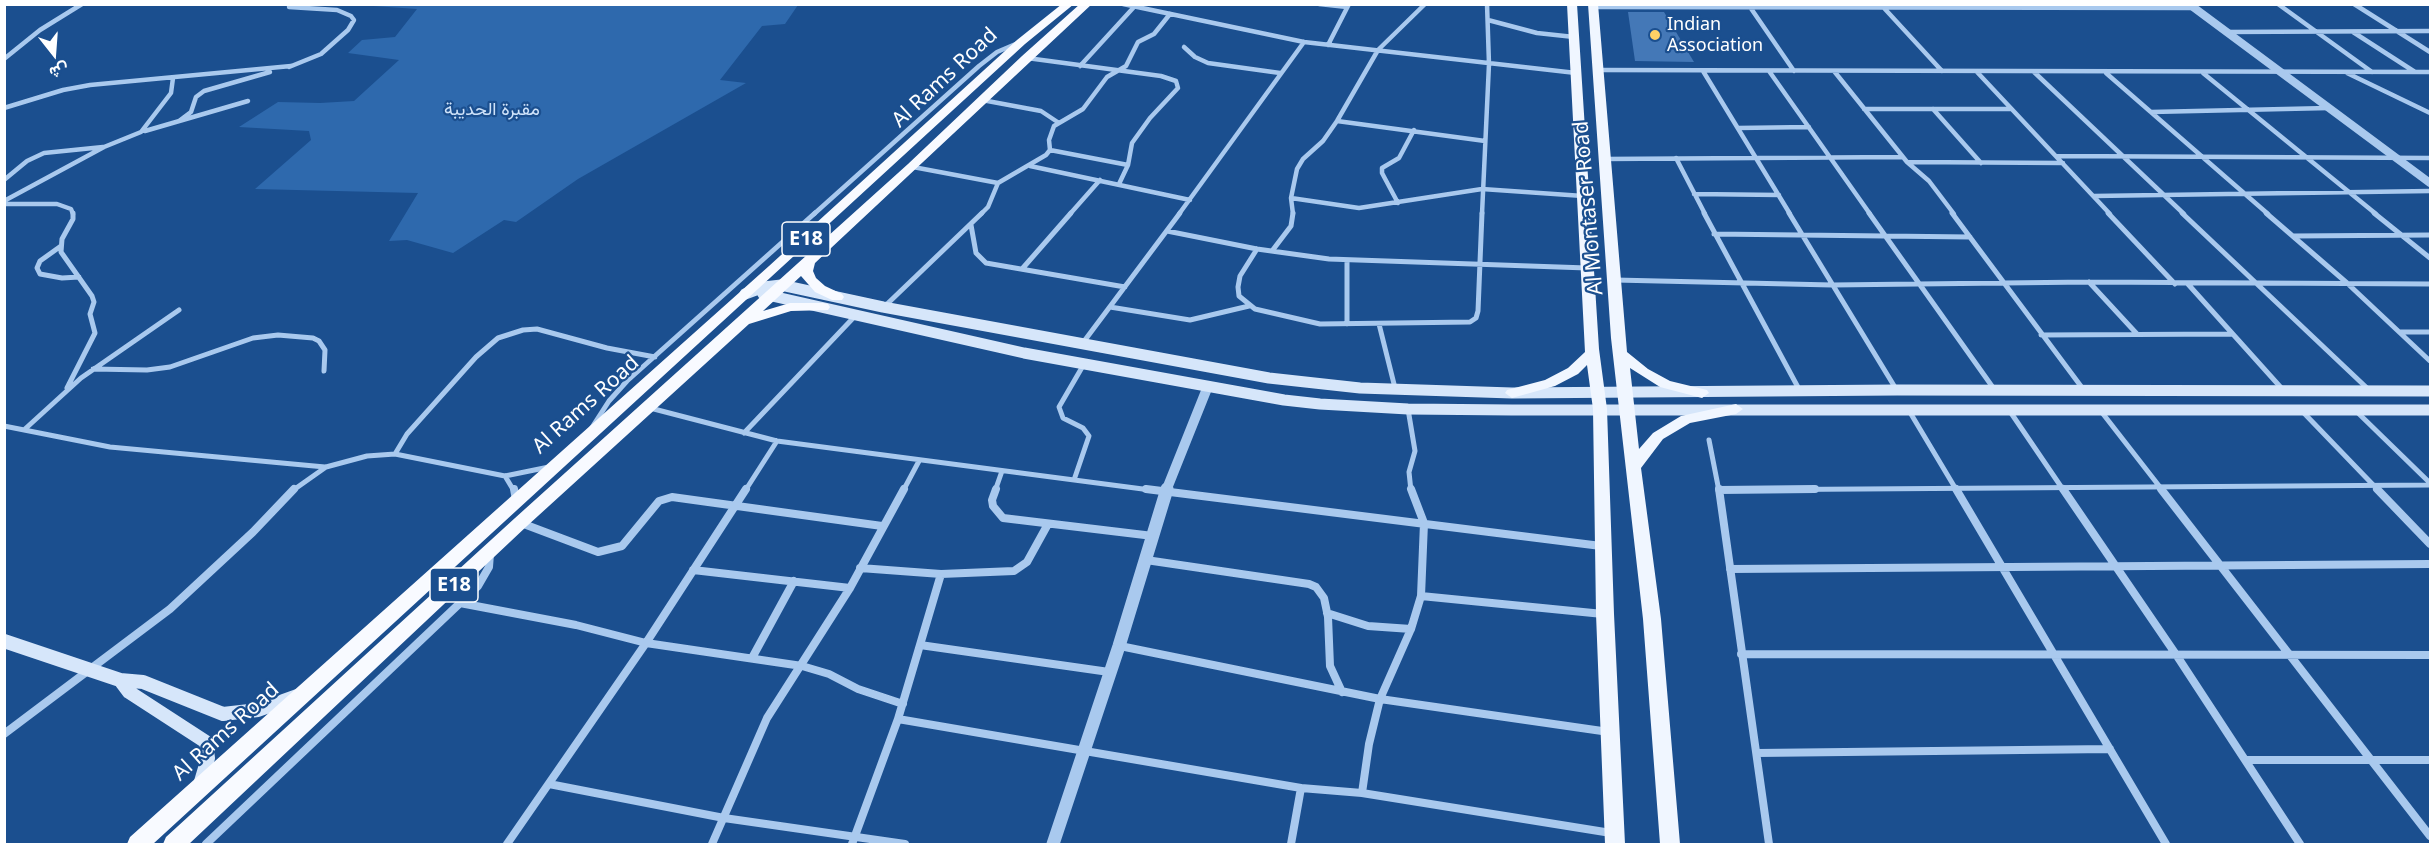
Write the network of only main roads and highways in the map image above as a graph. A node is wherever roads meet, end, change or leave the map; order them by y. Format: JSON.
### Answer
{"nodes":[{"id":1,"x":1069,"y":4,"type":"edge"},
{"id":2,"x":1572,"y":4,"type":"edge"},
{"id":3,"x":1088,"y":5,"type":"edge"},
{"id":4,"x":1593,"y":6,"type":"edge"},
{"id":5,"x":809,"y":260,"type":"junction"},
{"id":6,"x":781,"y":285,"type":"junction"},
{"id":7,"x":757,"y":291,"type":"junction"},
{"id":8,"x":837,"y":297,"type":"junction"},
{"id":9,"x":823,"y":307,"type":"junction"},
{"id":10,"x":735,"y":327,"type":"junction"},
{"id":11,"x":1082,"y":345,"type":"junction"},
{"id":12,"x":1004,"y":349,"type":"junction"},
{"id":13,"x":1592,"y":352,"type":"junction"},
{"id":14,"x":1621,"y":354,"type":"junction"},
{"id":15,"x":2430,"y":391,"type":"edge"},
{"id":16,"x":1512,"y":393,"type":"junction"},
{"id":17,"x":1702,"y":393,"type":"junction"},
{"id":18,"x":1599,"y":400,"type":"junction"},
{"id":19,"x":1627,"y":401,"type":"junction"},
{"id":20,"x":1736,"y":409,"type":"junction"},
{"id":21,"x":2430,"y":410,"type":"edge"},
{"id":22,"x":1633,"y":467,"type":"junction"},
{"id":23,"x":4,"y":641,"type":"edge"},
{"id":24,"x":120,"y":680,"type":"junction"},
{"id":25,"x":304,"y":693,"type":"junction"},
{"id":26,"x":199,"y":789,"type":"junction"},
{"id":27,"x":1615,"y":839,"type":"edge"},
{"id":28,"x":1671,"y":843,"type":"edge"},
{"id":29,"x":138,"y":844,"type":"edge"},
{"id":30,"x":174,"y":844,"type":"edge"}],
"edges":[{"from":1,"to":7,"type":"highway","name":"Al Rams Road","number":"E18"},
{"from":2,"to":13,"type":"main road","name":"Al Montaser Road"},
{"from":3,"to":5,"type":"highway","name":"Al Rams Road","number":"E18"},
{"from":4,"to":14,"type":"main road","name":"Al Montaser Road"},
{"from":5,"to":6,"type":"highway","name":"Al Rams Road","number":"E18"},
{"from":5,"to":8,"type":"highway"},
{"from":6,"to":7,"type":"highway","name":"Al Rams Road","number":"E18"},
{"from":6,"to":8,"type":"main road"},
{"from":7,"to":9,"type":"main road"},
{"from":7,"to":10,"type":"highway","name":"Al Rams Road","number":"E18"},
{"from":7,"to":25,"type":"highway","name":"Al Rams Road","number":"E18"},
{"from":8,"to":11,"type":"main road"},
{"from":9,"to":10,"type":"highway"},
{"from":9,"to":12,"type":"main road"},
{"from":10,"to":30,"type":"highway","name":"Al Rams Road","number":"E18"},
{"from":11,"to":12,"type":"main road"},
{"from":11,"to":16,"type":"main road"},
{"from":12,"to":18,"type":"main road"},
{"from":13,"to":16,"type":"main road"},
{"from":13,"to":18,"type":"main road","name":"Al Montaser Road"},
{"from":14,"to":17,"type":"main road"},
{"from":14,"to":19,"type":"main road","name":"Al Montaser Road"},
{"from":15,"to":17,"type":"main road"},
{"from":16,"to":18,"type":"main road"},
{"from":17,"to":19,"type":"main road"},
{"from":18,"to":19,"type":"main road"},
{"from":18,"to":27,"type":"main road","name":"Al Montaser Road"},
{"from":19,"to":20,"type":"main road"},
{"from":19,"to":22,"type":"main road","name":"Al Montaser Road"},
{"from":20,"to":21,"type":"main road"},
{"from":20,"to":22,"type":"main road"},
{"from":22,"to":28,"type":"main road","name":"Al Montaser Road"},
{"from":23,"to":24,"type":"main road"},
{"from":24,"to":25,"type":"main road"},
{"from":24,"to":26,"type":"main road"},
{"from":25,"to":26,"type":"highway","name":"Al Rams Road","number":"E18"},
{"from":26,"to":29,"type":"highway","name":"Al Rams Road","number":"E18"}]}
